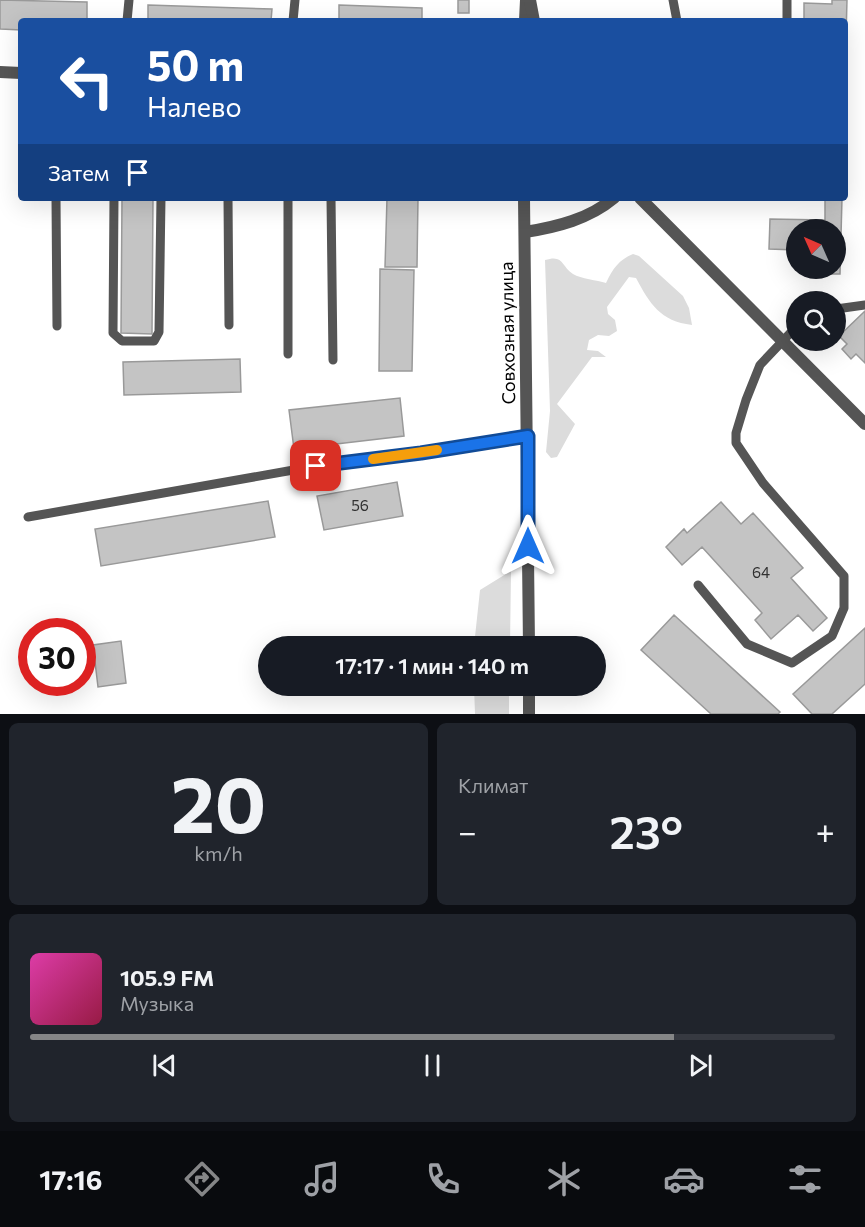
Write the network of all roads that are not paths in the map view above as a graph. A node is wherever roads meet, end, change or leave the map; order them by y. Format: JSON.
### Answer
{"nodes":[{"id":1,"x":129,"y":0,"type":"edge"},
{"id":2,"x":295,"y":0,"type":"edge"},
{"id":3,"x":528,"y":0,"type":"edge"},
{"id":4,"x":673,"y":0,"type":"edge"},
{"id":5,"x":787,"y":0,"type":"edge"},
{"id":6,"x":127,"y":18,"type":"edge"},
{"id":7,"x":293,"y":18,"type":"edge"},
{"id":8,"x":525,"y":18,"type":"edge"},
{"id":9,"x":533,"y":18,"type":"edge"},
{"id":10,"x":676,"y":18,"type":"edge"},
{"id":11,"x":787,"y":18,"type":"edge"},
{"id":12,"x":0,"y":72,"type":"edge"},
{"id":13,"x":18,"y":73,"type":"edge"},
{"id":14,"x":56,"y":201,"type":"edge"},
{"id":15,"x":114,"y":201,"type":"edge"},
{"id":16,"x":161,"y":201,"type":"edge"},
{"id":17,"x":228,"y":201,"type":"edge"},
{"id":18,"x":288,"y":201,"type":"edge"},
{"id":19,"x":331,"y":201,"type":"edge"},
{"id":20,"x":525,"y":201,"type":"edge"},
{"id":21,"x":610,"y":201,"type":"edge"},
{"id":22,"x":643,"y":201,"type":"edge"},
{"id":23,"x":525,"y":232,"type":"junction"},
{"id":24,"x":865,"y":306,"type":"edge"},
{"id":25,"x":846,"y":308,"type":"edge"},
{"id":26,"x":229,"y":325,"type":"dead end"},
{"id":27,"x":57,"y":326,"type":"dead end"},
{"id":28,"x":786,"y":337,"type":"edge"},
{"id":29,"x":782,"y":341,"type":"junction"},
{"id":30,"x":288,"y":354,"type":"dead end"},
{"id":31,"x":333,"y":360,"type":"dead end"},
{"id":32,"x":865,"y":424,"type":"edge"},
{"id":33,"x":528,"y":436,"type":"junction"},
{"id":34,"x":28,"y":517,"type":"dead end"},
{"id":35,"x":698,"y":585,"type":"dead end"},
{"id":36,"x":529,"y":636,"type":"edge"},
{"id":37,"x":529,"y":696,"type":"edge"},
{"id":38,"x":530,"y":714,"type":"edge"}],
"edges":[{"from":1,"to":6,"type":"lane"},
{"from":2,"to":7,"type":"lane"},
{"from":3,"to":8,"type":"street"},
{"from":3,"to":9,"type":"street"},
{"from":4,"to":10,"type":"lane"},
{"from":5,"to":11,"type":"lane"},
{"from":12,"to":13,"type":"street"},
{"from":14,"to":27,"type":"lane"},
{"from":15,"to":16,"type":"lane"},
{"from":17,"to":26,"type":"lane"},
{"from":18,"to":30,"type":"lane"},
{"from":19,"to":31,"type":"lane"},
{"from":20,"to":23,"type":"street","name":"Совхозная улица"},
{"from":21,"to":23,"type":"street"},
{"from":22,"to":29,"type":"street"},
{"from":23,"to":33,"type":"street","name":"Совхозная улица"},
{"from":24,"to":25,"type":"lane"},
{"from":28,"to":29,"type":"lane"},
{"from":29,"to":32,"type":"street"},
{"from":29,"to":35,"type":"lane"},
{"from":33,"to":34,"type":"lane"},
{"from":33,"to":36,"type":"street","name":"Совхозная улица"},
{"from":37,"to":38,"type":"street"}]}
